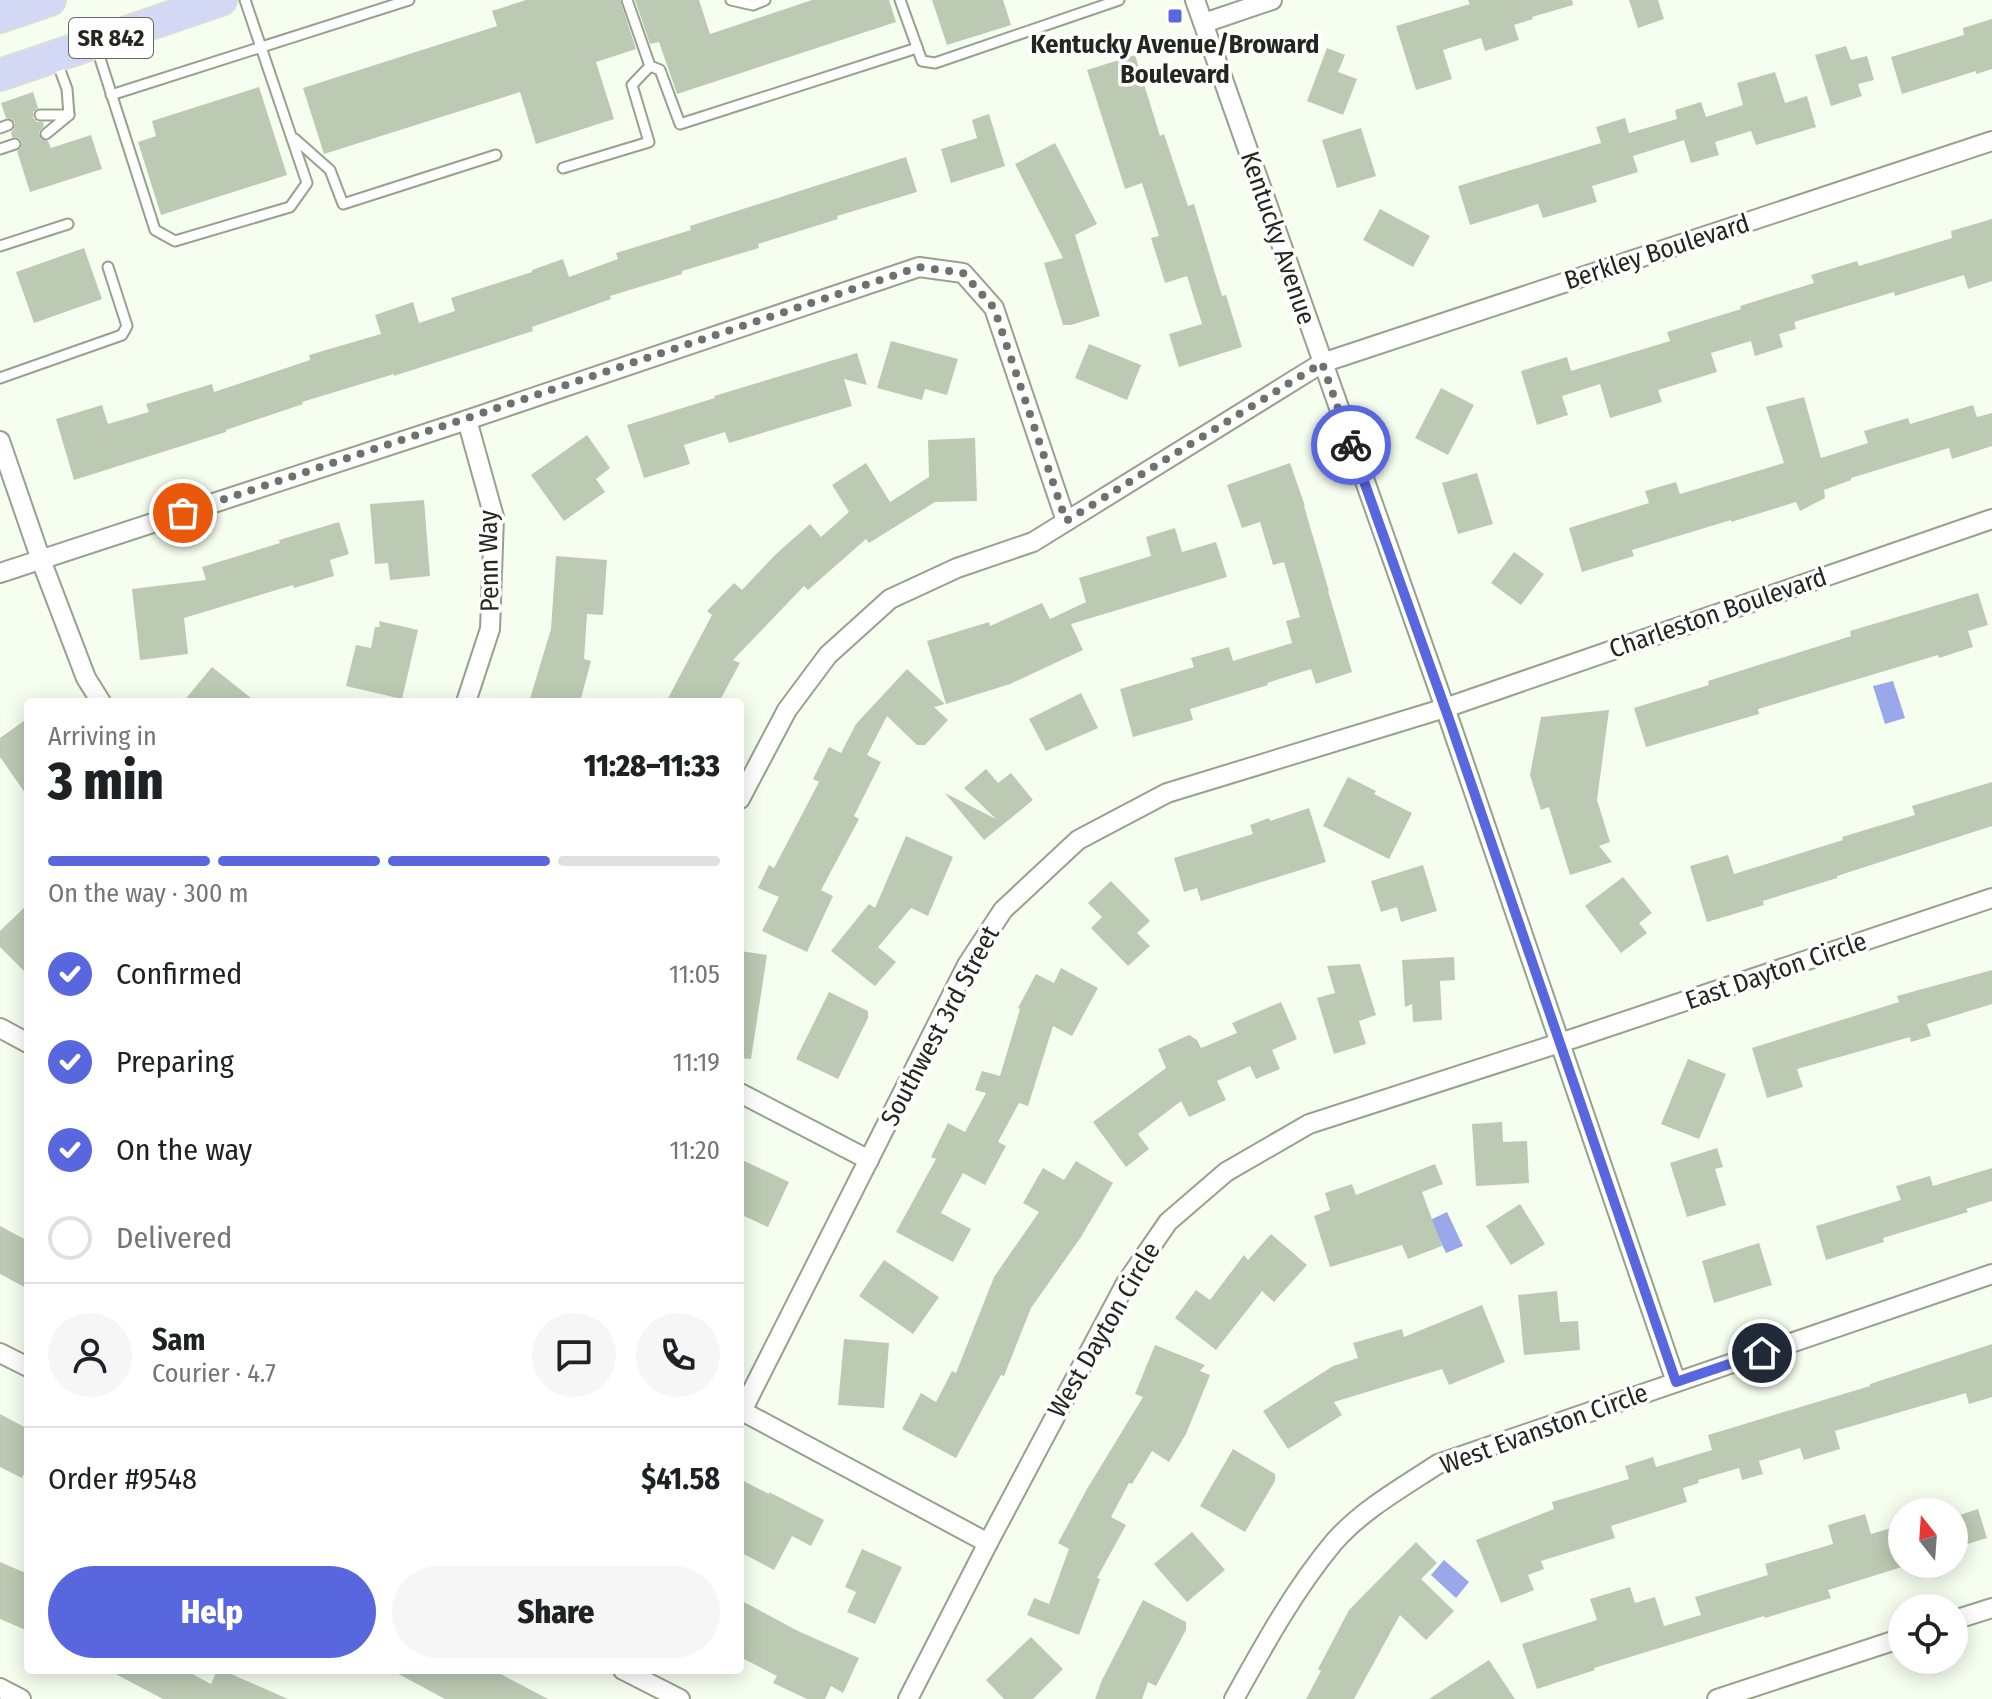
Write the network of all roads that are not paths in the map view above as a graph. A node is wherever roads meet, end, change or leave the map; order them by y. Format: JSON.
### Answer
{"nodes":[{"id":1,"x":221,"y":0,"type":"edge"},
{"id":2,"x":245,"y":0,"type":"edge"},
{"id":3,"x":409,"y":0,"type":"edge"},
{"id":4,"x":627,"y":0,"type":"edge"},
{"id":5,"x":731,"y":0,"type":"edge"},
{"id":6,"x":765,"y":0,"type":"edge"},
{"id":7,"x":900,"y":0,"type":"edge"},
{"id":8,"x":1119,"y":0,"type":"edge"},
{"id":9,"x":1195,"y":0,"type":"edge"},
{"id":10,"x":1272,"y":0,"type":"edge"},
{"id":11,"x":41,"y":1,"type":"edge"},
{"id":12,"x":390,"y":3,"type":"edge"},
{"id":13,"x":0,"y":17,"type":"edge"},
{"id":14,"x":1204,"y":23,"type":"junction"},
{"id":15,"x":95,"y":43,"type":"junction"},
{"id":16,"x":262,"y":47,"type":"junction"},
{"id":17,"x":917,"y":48,"type":"junction"},
{"id":18,"x":55,"y":56,"type":"junction"},
{"id":19,"x":650,"y":66,"type":"junction"},
{"id":20,"x":0,"y":75,"type":"edge"},
{"id":21,"x":111,"y":95,"type":"junction"},
{"id":22,"x":40,"y":115,"type":"dead end"},
{"id":23,"x":69,"y":115,"type":"junction"},
{"id":24,"x":46,"y":134,"type":"dead end"},
{"id":25,"x":292,"y":137,"type":"junction"},
{"id":26,"x":1992,"y":141,"type":"edge"},
{"id":27,"x":15,"y":144,"type":"dead end"},
{"id":28,"x":1,"y":145,"type":"edge"},
{"id":29,"x":496,"y":155,"type":"dead end"},
{"id":30,"x":563,"y":168,"type":"dead end"},
{"id":31,"x":68,"y":224,"type":"dead end"},
{"id":32,"x":0,"y":246,"type":"edge"},
{"id":33,"x":108,"y":267,"type":"dead end"},
{"id":34,"x":1322,"y":363,"type":"junction"},
{"id":35,"x":0,"y":378,"type":"edge"},
{"id":36,"x":467,"y":420,"type":"junction"},
{"id":37,"x":0,"y":441,"type":"edge"},
{"id":38,"x":1992,"y":519,"type":"edge"},
{"id":39,"x":1066,"y":521,"type":"junction"},
{"id":40,"x":41,"y":560,"type":"junction"},
{"id":41,"x":0,"y":573,"type":"edge"},
{"id":42,"x":98,"y":698,"type":"edge"},
{"id":43,"x":467,"y":698,"type":"edge"},
{"id":44,"x":1445,"y":708,"type":"junction"},
{"id":45,"x":744,"y":791,"type":"edge"},
{"id":46,"x":1992,"y":898,"type":"edge"},
{"id":47,"x":0,"y":1028,"type":"edge"},
{"id":48,"x":24,"y":1041,"type":"edge"},
{"id":49,"x":1560,"y":1043,"type":"junction"},
{"id":50,"x":744,"y":1095,"type":"edge"},
{"id":51,"x":869,"y":1160,"type":"junction"},
{"id":52,"x":1992,"y":1274,"type":"edge"},
{"id":53,"x":0,"y":1353,"type":"edge"},
{"id":54,"x":24,"y":1365,"type":"edge"},
{"id":55,"x":1676,"y":1382,"type":"junction"},
{"id":56,"x":744,"y":1405,"type":"edge"},
{"id":57,"x":744,"y":1413,"type":"edge"},
{"id":58,"x":988,"y":1543,"type":"junction"},
{"id":59,"x":1992,"y":1608,"type":"edge"},
{"id":60,"x":1968,"y":1616,"type":"edge"},
{"id":61,"x":1888,"y":1643,"type":"edge"},
{"id":62,"x":631,"y":1674,"type":"edge"},
{"id":63,"x":0,"y":1688,"type":"edge"},
{"id":64,"x":21,"y":1699,"type":"edge"},
{"id":65,"x":680,"y":1699,"type":"edge"},
{"id":66,"x":908,"y":1699,"type":"edge"},
{"id":67,"x":1234,"y":1699,"type":"edge"},
{"id":68,"x":1717,"y":1699,"type":"edge"}],
"edges":[{"from":1,"to":15,"type":"main road","number":"SR 842"},
{"from":2,"to":16,"type":"lane"},
{"from":3,"to":12,"type":"lane"},
{"from":4,"to":19,"type":"lane"},
{"from":5,"to":6,"type":"lane"},
{"from":7,"to":17,"type":"lane"},
{"from":8,"to":17,"type":"lane"},
{"from":9,"to":14,"type":"street","name":"Kentucky Avenue"},
{"from":10,"to":14,"type":"street"},
{"from":11,"to":13,"type":"main road","number":"SR 842"},
{"from":12,"to":16,"type":"lane"},
{"from":14,"to":34,"type":"street","name":"Kentucky Avenue"},
{"from":15,"to":18,"type":"main road","number":"SR 842"},
{"from":15,"to":21,"type":"lane"},
{"from":16,"to":21,"type":"lane"},
{"from":16,"to":25,"type":"lane"},
{"from":17,"to":19,"type":"lane"},
{"from":18,"to":20,"type":"main road","number":"SR 842"},
{"from":18,"to":23,"type":"lane"},
{"from":19,"to":30,"type":"lane"},
{"from":21,"to":25,"type":"lane"},
{"from":22,"to":23,"type":"lane"},
{"from":23,"to":24,"type":"lane"},
{"from":25,"to":29,"type":"lane"},
{"from":26,"to":34,"type":"street","name":"Berkley Boulevard"},
{"from":27,"to":28,"type":"lane"},
{"from":31,"to":32,"type":"lane"},
{"from":33,"to":35,"type":"lane"},
{"from":34,"to":39,"type":"street","name":"Berkley Boulevard"},
{"from":34,"to":44,"type":"street","name":"Kentucky Avenue"},
{"from":36,"to":39,"type":"street"},
{"from":36,"to":40,"type":"street"},
{"from":36,"to":43,"type":"street","name":"Penn Way"},
{"from":37,"to":40,"type":"street"},
{"from":38,"to":44,"type":"street","name":"Charleston Boulevard"},
{"from":39,"to":45,"type":"street","name":"Berkley Boulevard"},
{"from":40,"to":41,"type":"street"},
{"from":40,"to":42,"type":"street"},
{"from":44,"to":49,"type":"street","name":"Kentucky Avenue"},
{"from":44,"to":51,"type":"street","name":"Southwest 3rd Street"},
{"from":46,"to":49,"type":"street","name":"East Dayton Circle"},
{"from":47,"to":48,"type":"street"},
{"from":49,"to":55,"type":"street","name":"Kentucky Avenue"},
{"from":49,"to":58,"type":"street","name":"West Dayton Circle"},
{"from":50,"to":51,"type":"street"},
{"from":51,"to":56,"type":"street","name":"Southwest 3rd Street"},
{"from":52,"to":55,"type":"street","name":"West Evanston Circle"},
{"from":53,"to":54,"type":"street"},
{"from":55,"to":67,"type":"street","name":"West Evanston Circle"},
{"from":57,"to":58,"type":"street"},
{"from":58,"to":66,"type":"street","name":"West Dayton Circle"},
{"from":59,"to":60,"type":"street"},
{"from":61,"to":68,"type":"street"},
{"from":62,"to":65,"type":"street"},
{"from":63,"to":64,"type":"street"}]}
